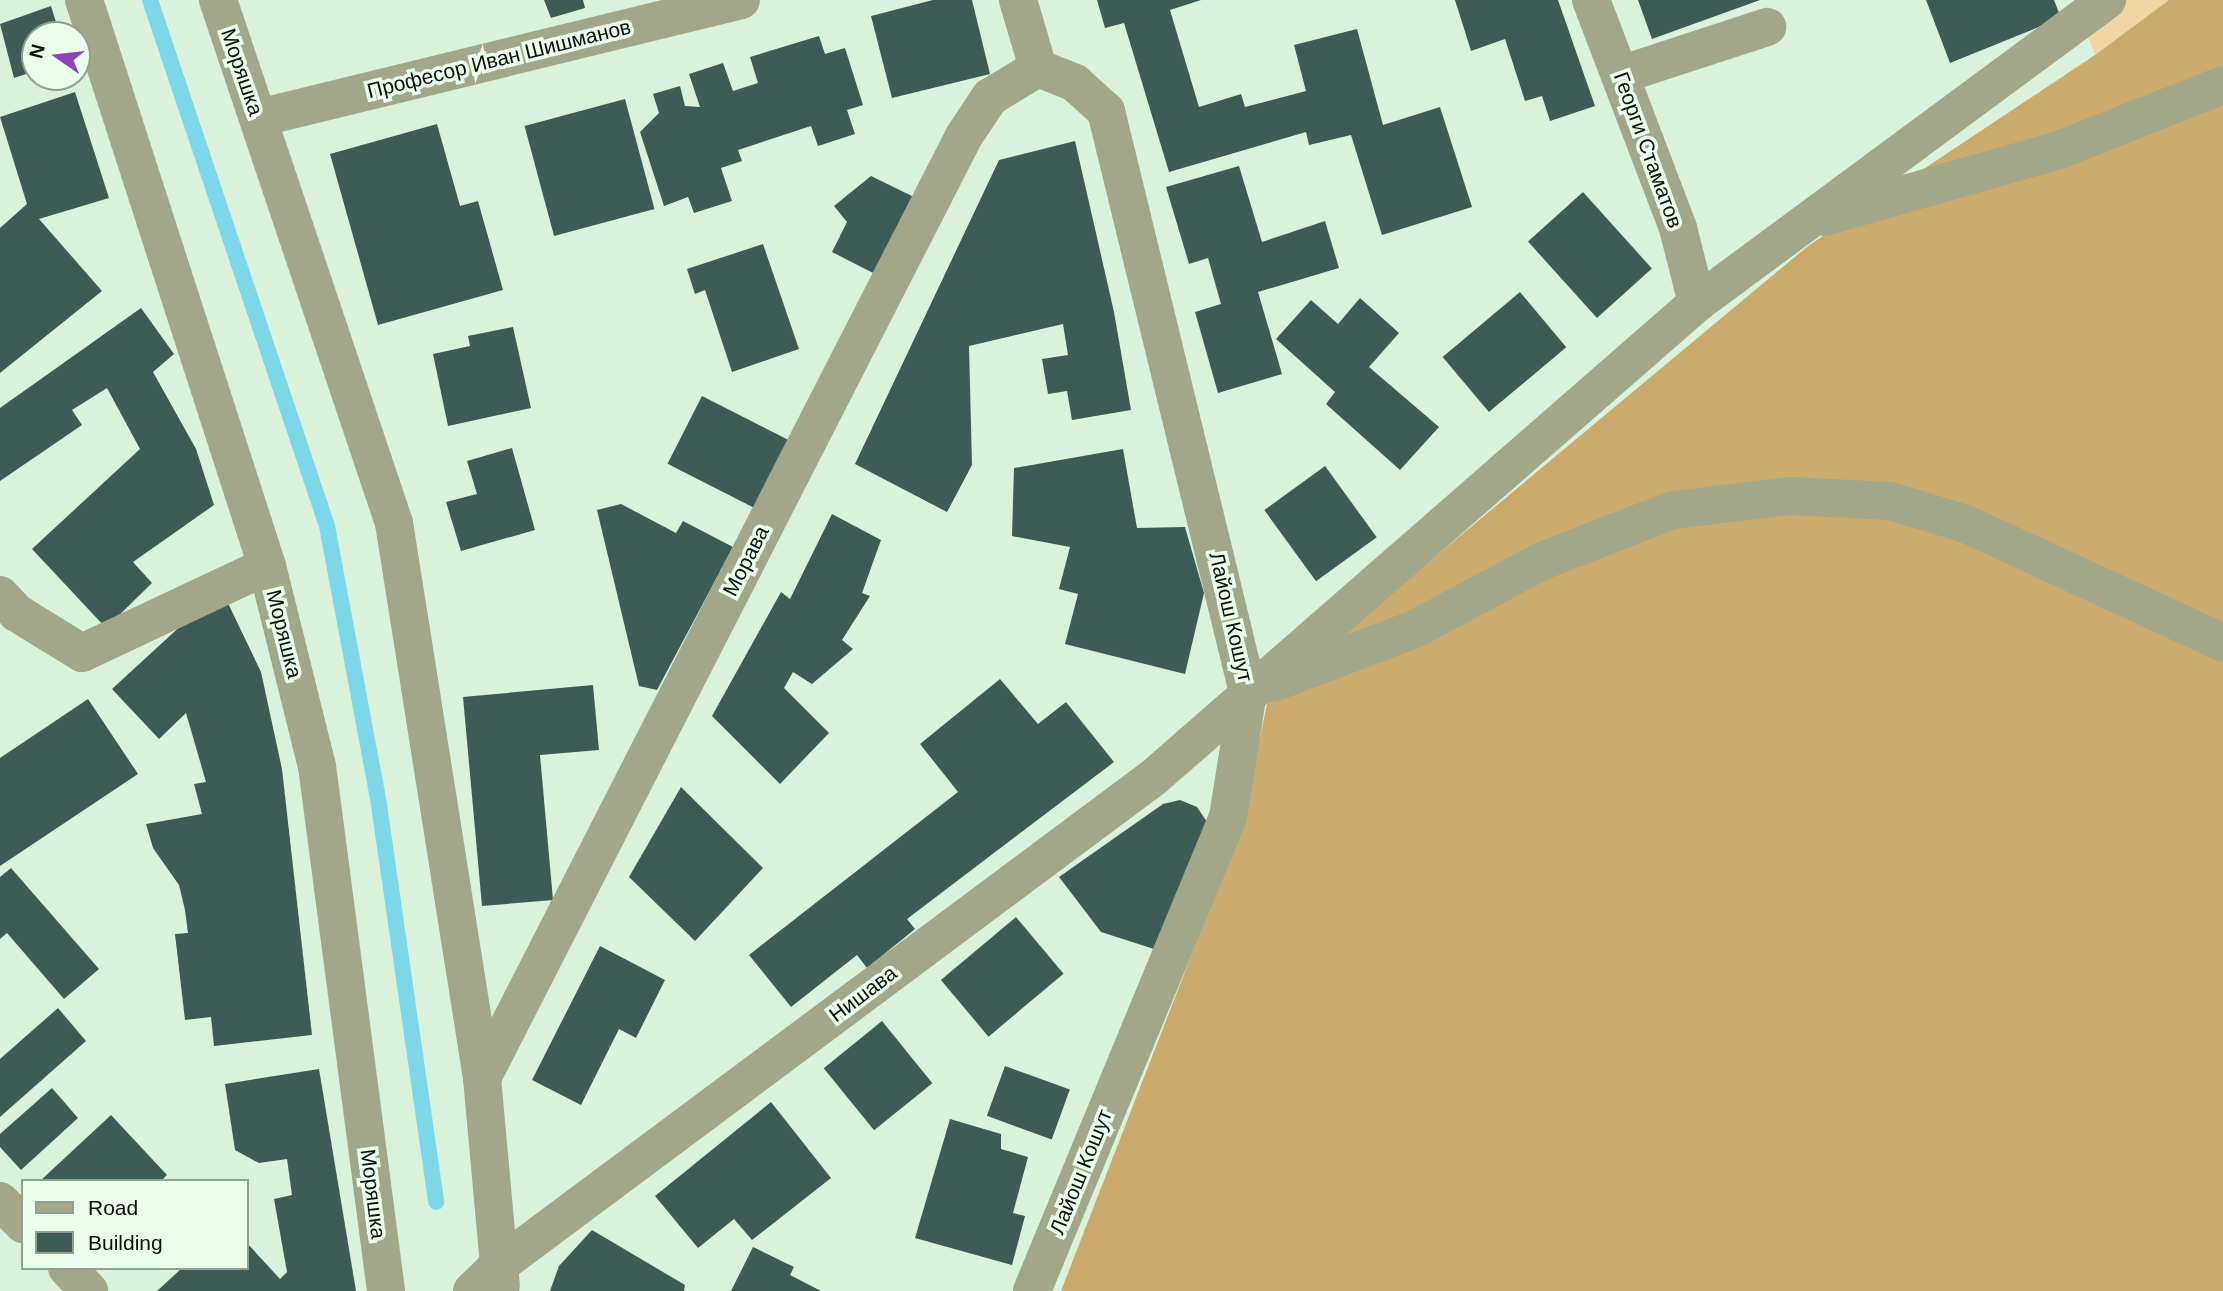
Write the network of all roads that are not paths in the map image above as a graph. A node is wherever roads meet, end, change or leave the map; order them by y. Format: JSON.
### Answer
{"nodes":[{"id":1,"x":84,"y":0,"type":"edge"},
{"id":2,"x":218,"y":0,"type":"edge"},
{"id":3,"x":741,"y":0,"type":"edge"},
{"id":4,"x":1018,"y":0,"type":"edge"},
{"id":5,"x":1591,"y":0,"type":"edge"},
{"id":6,"x":2107,"y":0,"type":"edge"},
{"id":7,"x":1767,"y":27,"type":"dead end"},
{"id":8,"x":1038,"y":68,"type":"junction"},
{"id":9,"x":1620,"y":75,"type":"junction"},
{"id":10,"x":2223,"y":85,"type":"edge"},
{"id":11,"x":258,"y":118,"type":"junction"},
{"id":12,"x":1802,"y":224,"type":"junction"},
{"id":13,"x":1697,"y":303,"type":"junction"},
{"id":14,"x":267,"y":566,"type":"junction"},
{"id":15,"x":6,"y":612,"type":"edge"},
{"id":16,"x":2223,"y":643,"type":"edge"},
{"id":17,"x":1248,"y":692,"type":"junction"},
{"id":18,"x":482,"y":1078,"type":"junction"},
{"id":19,"x":0,"y":1201,"type":"edge"},
{"id":20,"x":21,"y":1222,"type":"edge"},
{"id":21,"x":69,"y":1270,"type":"edge"},
{"id":22,"x":491,"y":1283,"type":"edge"},
{"id":23,"x":89,"y":1291,"type":"edge"},
{"id":24,"x":386,"y":1291,"type":"edge"},
{"id":25,"x":1032,"y":1291,"type":"edge"}],
"edges":[{"from":1,"to":14,"type":"street","name":"Моряшка"},
{"from":2,"to":11,"type":"street","name":"Моряшка"},
{"from":3,"to":11,"type":"street","name":"Професор Иван Шишманов"},
{"from":4,"to":8,"type":"street"},
{"from":5,"to":9,"type":"street","name":"Георги Стаматов"},
{"from":6,"to":12,"type":"street","name":"Нишава"},
{"from":7,"to":9,"type":"street"},
{"from":8,"to":17,"type":"street","name":"Лайош Кошут"},
{"from":8,"to":18,"type":"street","name":"Морава"},
{"from":9,"to":13,"type":"street","name":"Георги Стаматов"},
{"from":10,"to":12,"type":"street"},
{"from":11,"to":18,"type":"street","name":"Моряшка"},
{"from":12,"to":13,"type":"street","name":"Нишава"},
{"from":13,"to":17,"type":"street","name":"Нишава"},
{"from":14,"to":15,"type":"street"},
{"from":14,"to":24,"type":"street","name":"Моряшка"},
{"from":16,"to":17,"type":"street"},
{"from":17,"to":22,"type":"street","name":"Нишава"},
{"from":17,"to":25,"type":"street","name":"Лайош Кошут"},
{"from":18,"to":22,"type":"street","name":"Моряшка"},
{"from":19,"to":20,"type":"street"},
{"from":21,"to":23,"type":"street"}]}
